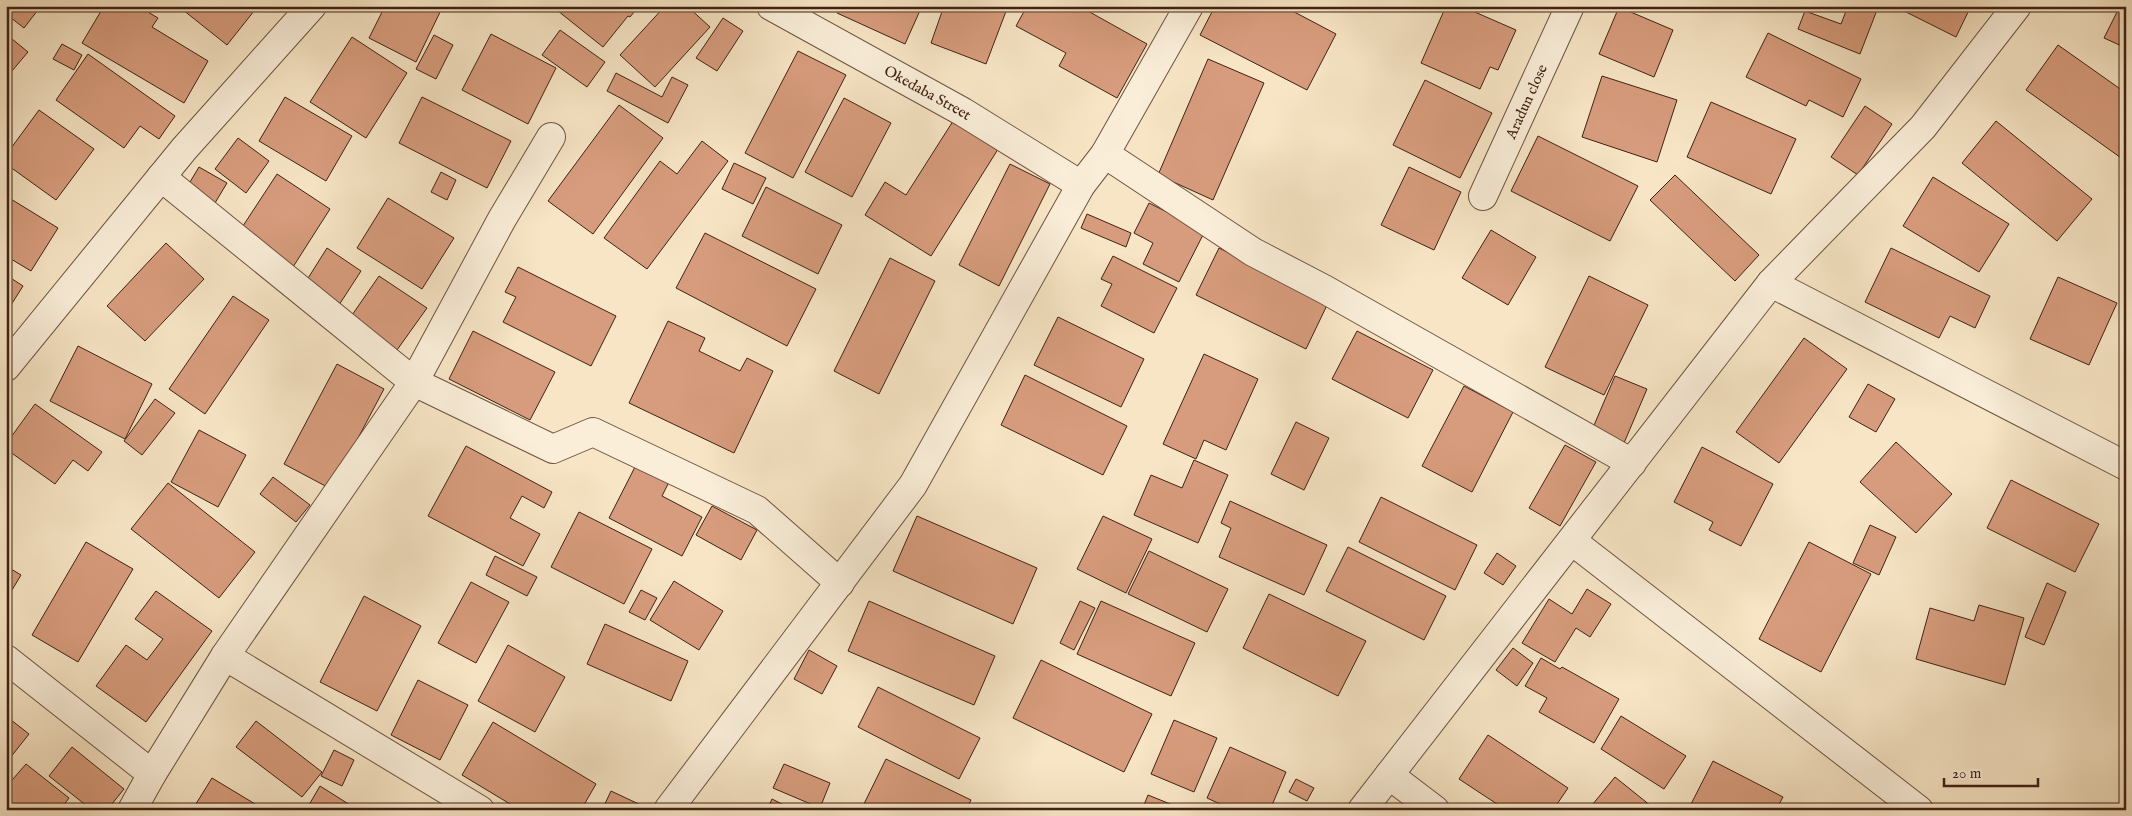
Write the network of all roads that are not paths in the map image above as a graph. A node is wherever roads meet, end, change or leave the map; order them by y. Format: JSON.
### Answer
{"nodes":[{"id":1,"x":312,"y":6,"type":"edge"},
{"id":2,"x":770,"y":6,"type":"edge"},
{"id":3,"x":1189,"y":6,"type":"edge"},
{"id":4,"x":1570,"y":6,"type":"edge"},
{"id":5,"x":2017,"y":6,"type":"edge"},
{"id":6,"x":551,"y":137,"type":"dead end"},
{"id":7,"x":1105,"y":154,"type":"junction"},
{"id":8,"x":161,"y":177,"type":"junction"},
{"id":9,"x":1081,"y":184,"type":"junction"},
{"id":10,"x":1483,"y":196,"type":"dead end"},
{"id":11,"x":1771,"y":283,"type":"junction"},
{"id":12,"x":6,"y":367,"type":"edge"},
{"id":13,"x":414,"y":382,"type":"junction"},
{"id":14,"x":1632,"y":463,"type":"junction"},
{"id":15,"x":2126,"y":466,"type":"edge"},
{"id":16,"x":1572,"y":541,"type":"junction"},
{"id":17,"x":840,"y":583,"type":"junction"},
{"id":18,"x":225,"y":656,"type":"junction"},
{"id":19,"x":6,"y":659,"type":"edge"},
{"id":20,"x":152,"y":774,"type":"junction"},
{"id":21,"x":1389,"y":775,"type":"junction"},
{"id":22,"x":132,"y":810,"type":"edge"},
{"id":23,"x":480,"y":810,"type":"edge"},
{"id":24,"x":668,"y":810,"type":"edge"},
{"id":25,"x":1362,"y":810,"type":"edge"},
{"id":26,"x":1435,"y":810,"type":"edge"},
{"id":27,"x":1919,"y":810,"type":"edge"}],
"edges":[{"from":1,"to":8,"type":"street"},
{"from":2,"to":9,"type":"street","name":"Okedaba Street"},
{"from":3,"to":7,"type":"street"},
{"from":4,"to":10,"type":"street","name":"Aradun close"},
{"from":5,"to":11,"type":"street"},
{"from":6,"to":13,"type":"street"},
{"from":7,"to":9,"type":"street"},
{"from":7,"to":14,"type":"street"},
{"from":8,"to":12,"type":"street"},
{"from":8,"to":13,"type":"street"},
{"from":9,"to":17,"type":"street"},
{"from":11,"to":14,"type":"street"},
{"from":11,"to":15,"type":"street"},
{"from":13,"to":17,"type":"street"},
{"from":13,"to":18,"type":"street"},
{"from":14,"to":16,"type":"street"},
{"from":16,"to":21,"type":"street"},
{"from":16,"to":27,"type":"street"},
{"from":17,"to":24,"type":"street"},
{"from":18,"to":20,"type":"street"},
{"from":18,"to":23,"type":"street"},
{"from":19,"to":20,"type":"street"},
{"from":20,"to":22,"type":"street"},
{"from":21,"to":25,"type":"street"},
{"from":21,"to":26,"type":"street"}]}
